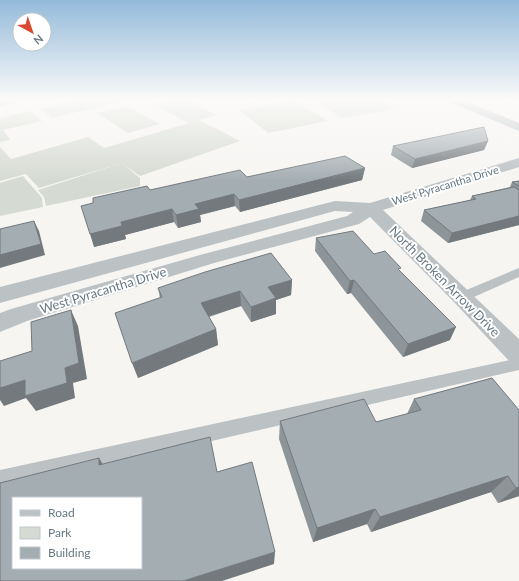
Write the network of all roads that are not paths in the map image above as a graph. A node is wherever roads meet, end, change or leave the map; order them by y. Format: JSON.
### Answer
{"nodes":[{"id":1,"x":519,"y":162,"type":"edge"},
{"id":2,"x":371,"y":208,"type":"junction"},
{"id":3,"x":198,"y":241,"type":"junction"},
{"id":4,"x":207,"y":259,"type":"junction"},
{"id":5,"x":519,"y":272,"type":"edge"},
{"id":6,"x":0,"y":295,"type":"edge"},
{"id":7,"x":462,"y":296,"type":"junction"},
{"id":8,"x":0,"y":323,"type":"edge"},
{"id":9,"x":519,"y":355,"type":"edge"},
{"id":10,"x":519,"y":364,"type":"edge"},
{"id":11,"x":0,"y":480,"type":"edge"}],
"edges":[{"from":1,"to":2,"type":"street","name":"West Pyracantha Drive"},
{"from":2,"to":3,"type":"street","name":"West Pyracantha Drive"},
{"from":2,"to":4,"type":"street","name":"West Pyracantha Drive"},
{"from":2,"to":7,"type":"street","name":"North Broken Arrow Drive"},
{"from":3,"to":4,"type":"street"},
{"from":3,"to":6,"type":"street","name":"West Pyracantha Drive"},
{"from":4,"to":8,"type":"street","name":"West Pyracantha Drive"},
{"from":5,"to":7,"type":"lane"},
{"from":7,"to":9,"type":"street","name":"North Broken Arrow Drive"},
{"from":10,"to":11,"type":"lane"}]}
